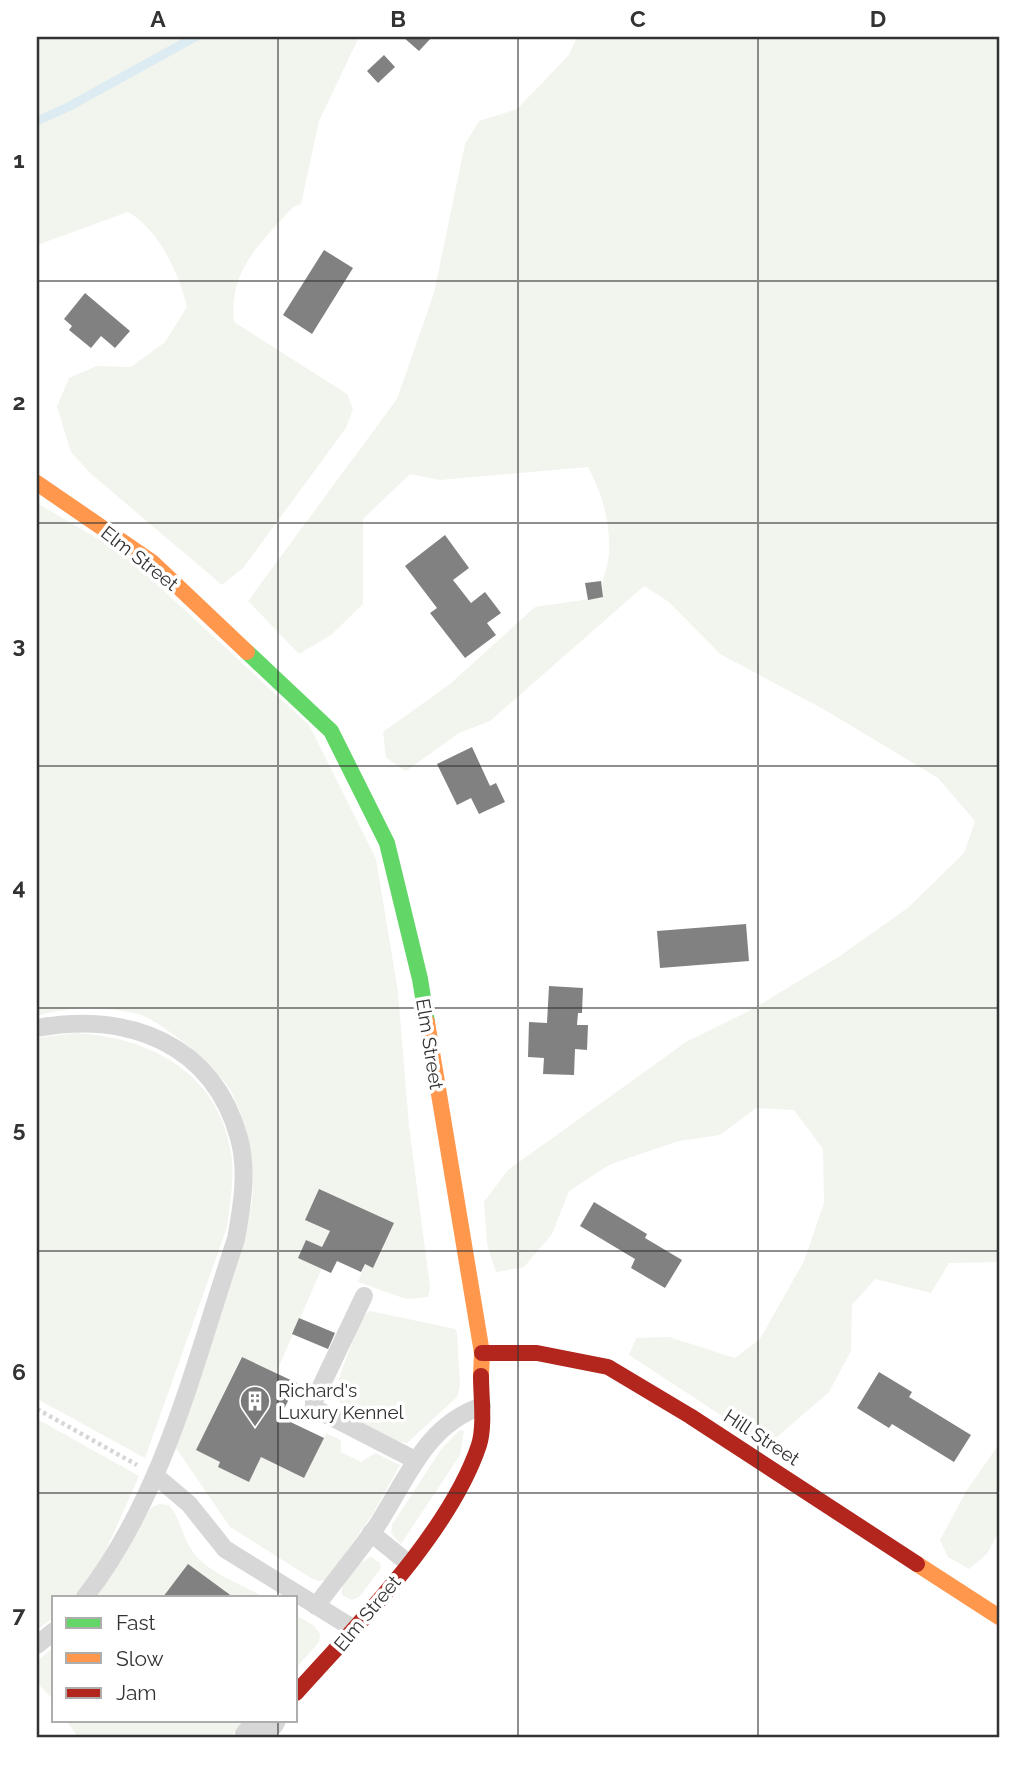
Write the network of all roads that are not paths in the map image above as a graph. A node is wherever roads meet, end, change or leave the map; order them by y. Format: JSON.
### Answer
{"nodes":[{"id":1,"x":37,"y":483,"type":"edge"},
{"id":2,"x":37,"y":1028,"type":"edge"},
{"id":3,"x":363,"y":1296,"type":"dead end"},
{"id":4,"x":482,"y":1353,"type":"junction"},
{"id":5,"x":482,"y":1406,"type":"junction"},
{"id":6,"x":415,"y":1460,"type":"junction"},
{"id":7,"x":156,"y":1476,"type":"junction"},
{"id":8,"x":371,"y":1533,"type":"junction"},
{"id":9,"x":408,"y":1563,"type":"junction"},
{"id":10,"x":86,"y":1596,"type":"edge"},
{"id":11,"x":316,"y":1606,"type":"junction"},
{"id":12,"x":999,"y":1617,"type":"edge"},
{"id":13,"x":354,"y":1629,"type":"junction"},
{"id":14,"x":52,"y":1633,"type":"edge"},
{"id":15,"x":37,"y":1646,"type":"edge"},
{"id":16,"x":298,"y":1691,"type":"edge"},
{"id":17,"x":267,"y":1722,"type":"edge"},
{"id":18,"x":251,"y":1737,"type":"edge"}],
"edges":[{"from":1,"to":4,"type":"street","name":"Elm Street"},
{"from":2,"to":7,"type":"lane"},
{"from":3,"to":6,"type":"lane"},
{"from":4,"to":5,"type":"street","name":"Elm Street"},
{"from":4,"to":12,"type":"street","name":"Hill Street"},
{"from":5,"to":6,"type":"lane"},
{"from":5,"to":9,"type":"street","name":"Elm Street"},
{"from":6,"to":8,"type":"lane"},
{"from":7,"to":10,"type":"lane"},
{"from":7,"to":11,"type":"lane"},
{"from":8,"to":9,"type":"lane"},
{"from":8,"to":11,"type":"lane"},
{"from":9,"to":13,"type":"street","name":"Elm Street"},
{"from":11,"to":13,"type":"lane"},
{"from":13,"to":16,"type":"street","name":"Elm Street"},
{"from":14,"to":15,"type":"lane"},
{"from":17,"to":18,"type":"street"}]}
